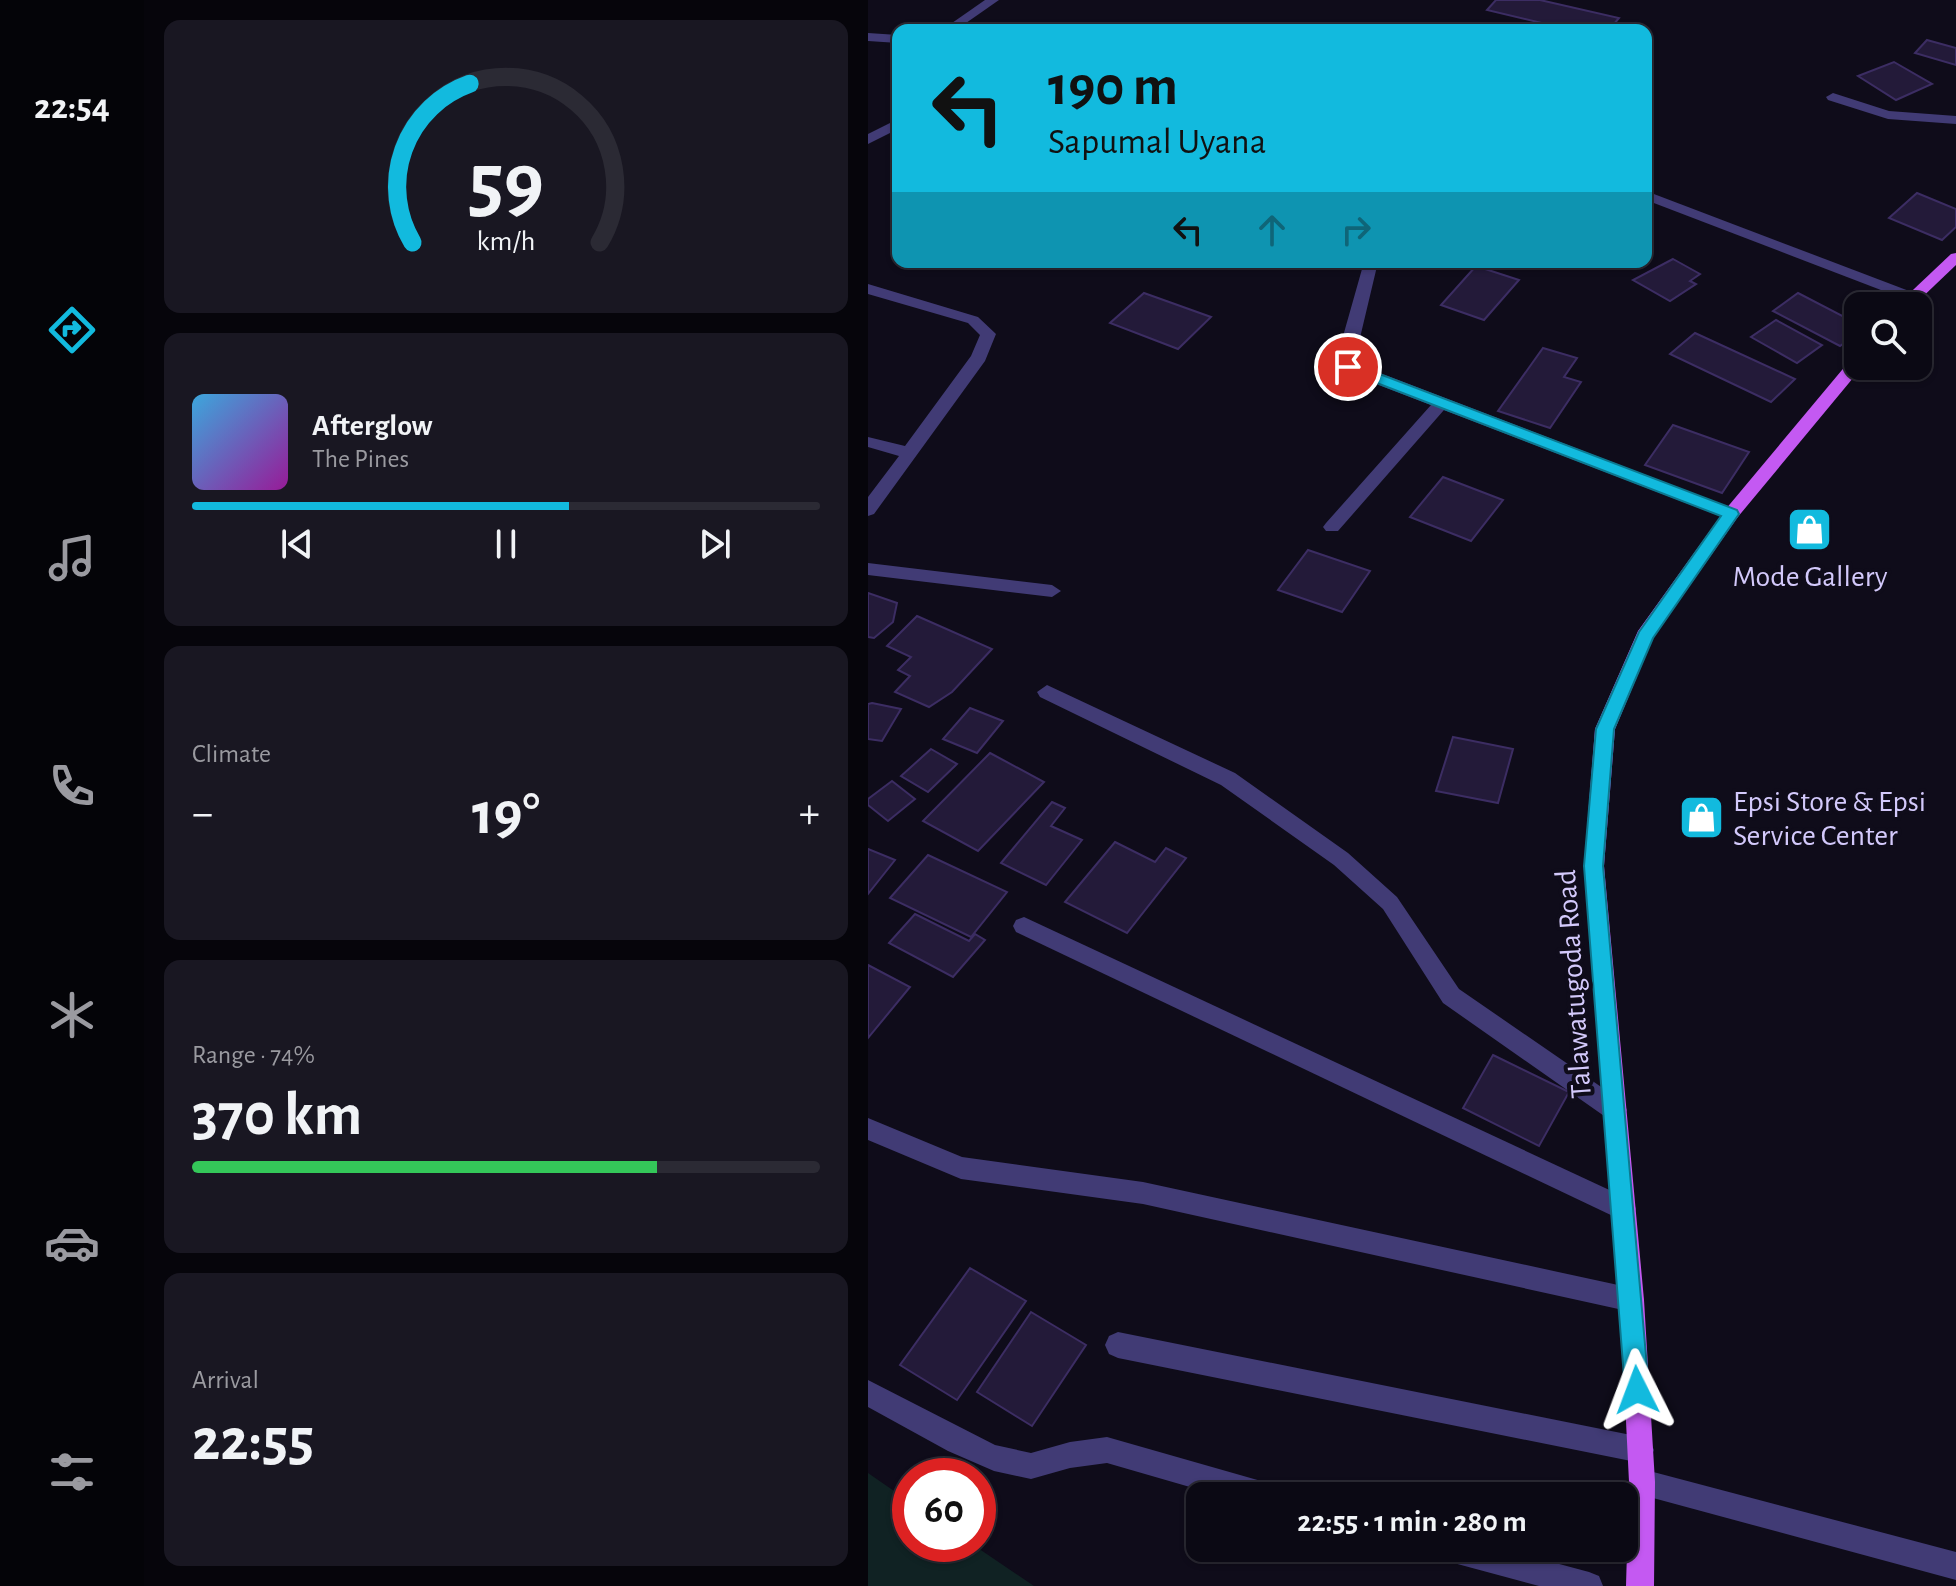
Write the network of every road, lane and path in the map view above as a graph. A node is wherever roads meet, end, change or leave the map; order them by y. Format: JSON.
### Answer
{"nodes":[{"id":1,"x":993,"y":0,"type":"edge"},
{"id":2,"x":957,"y":24,"type":"edge"},
{"id":3,"x":868,"y":37,"type":"edge"},
{"id":4,"x":892,"y":39,"type":"edge"},
{"id":5,"x":1833,"y":97,"type":"dead end"},
{"id":6,"x":1956,"y":120,"type":"edge"},
{"id":7,"x":892,"y":126,"type":"edge"},
{"id":8,"x":868,"y":140,"type":"edge"},
{"id":9,"x":1652,"y":197,"type":"edge"},
{"id":10,"x":1955,"y":259,"type":"edge"},
{"id":11,"x":1369,"y":268,"type":"edge"},
{"id":12,"x":868,"y":289,"type":"edge"},
{"id":13,"x":1886,"y":292,"type":"edge"},
{"id":14,"x":1918,"y":292,"type":"edge"},
{"id":15,"x":1844,"y":379,"type":"edge"},
{"id":16,"x":1441,"y":403,"type":"junction"},
{"id":17,"x":868,"y":442,"type":"edge"},
{"id":18,"x":909,"y":453,"type":"junction"},
{"id":19,"x":868,"y":510,"type":"edge"},
{"id":20,"x":1731,"y":514,"type":"junction"},
{"id":21,"x":1332,"y":527,"type":"dead end"},
{"id":22,"x":868,"y":569,"type":"edge"},
{"id":23,"x":1052,"y":591,"type":"dead end"},
{"id":24,"x":1047,"y":692,"type":"dead end"},
{"id":25,"x":1024,"y":926,"type":"dead end"},
{"id":26,"x":1615,"y":1110,"type":"junction"},
{"id":27,"x":868,"y":1129,"type":"edge"},
{"id":28,"x":1624,"y":1209,"type":"junction"},
{"id":29,"x":1632,"y":1300,"type":"junction"},
{"id":30,"x":1118,"y":1345,"type":"dead end"},
{"id":31,"x":868,"y":1393,"type":"edge"},
{"id":32,"x":1641,"y":1450,"type":"junction"},
{"id":33,"x":1219,"y":1482,"type":"edge"},
{"id":34,"x":1642,"y":1482,"type":"junction"},
{"id":35,"x":1501,"y":1562,"type":"edge"},
{"id":36,"x":1956,"y":1566,"type":"edge"},
{"id":37,"x":1589,"y":1586,"type":"edge"},
{"id":38,"x":1640,"y":1586,"type":"edge"}],
"edges":[{"from":1,"to":2,"type":"street"},
{"from":3,"to":4,"type":"street"},
{"from":5,"to":6,"type":"street"},
{"from":7,"to":8,"type":"street"},
{"from":9,"to":13,"type":"street"},
{"from":10,"to":14,"type":"main road"},
{"from":11,"to":16,"type":"street"},
{"from":12,"to":18,"type":"street"},
{"from":15,"to":20,"type":"main road","name":"Talawatugoda Road"},
{"from":16,"to":20,"type":"street"},
{"from":16,"to":21,"type":"street"},
{"from":17,"to":18,"type":"street"},
{"from":18,"to":19,"type":"street"},
{"from":20,"to":26,"type":"main road","name":"Talawatugoda Road"},
{"from":22,"to":23,"type":"street"},
{"from":24,"to":26,"type":"street"},
{"from":25,"to":28,"type":"street"},
{"from":26,"to":28,"type":"main road","name":"Talawatugoda Road"},
{"from":27,"to":29,"type":"street"},
{"from":28,"to":29,"type":"main road","name":"Talawatugoda Road"},
{"from":29,"to":32,"type":"main road","name":"Talawatugoda Road"},
{"from":30,"to":32,"type":"street"},
{"from":31,"to":33,"type":"street"},
{"from":32,"to":34,"type":"main road","name":"Talawatugoda Road"},
{"from":34,"to":36,"type":"street"},
{"from":34,"to":38,"type":"main road","name":"Talawatugoda Road"},
{"from":35,"to":37,"type":"street"}]}
